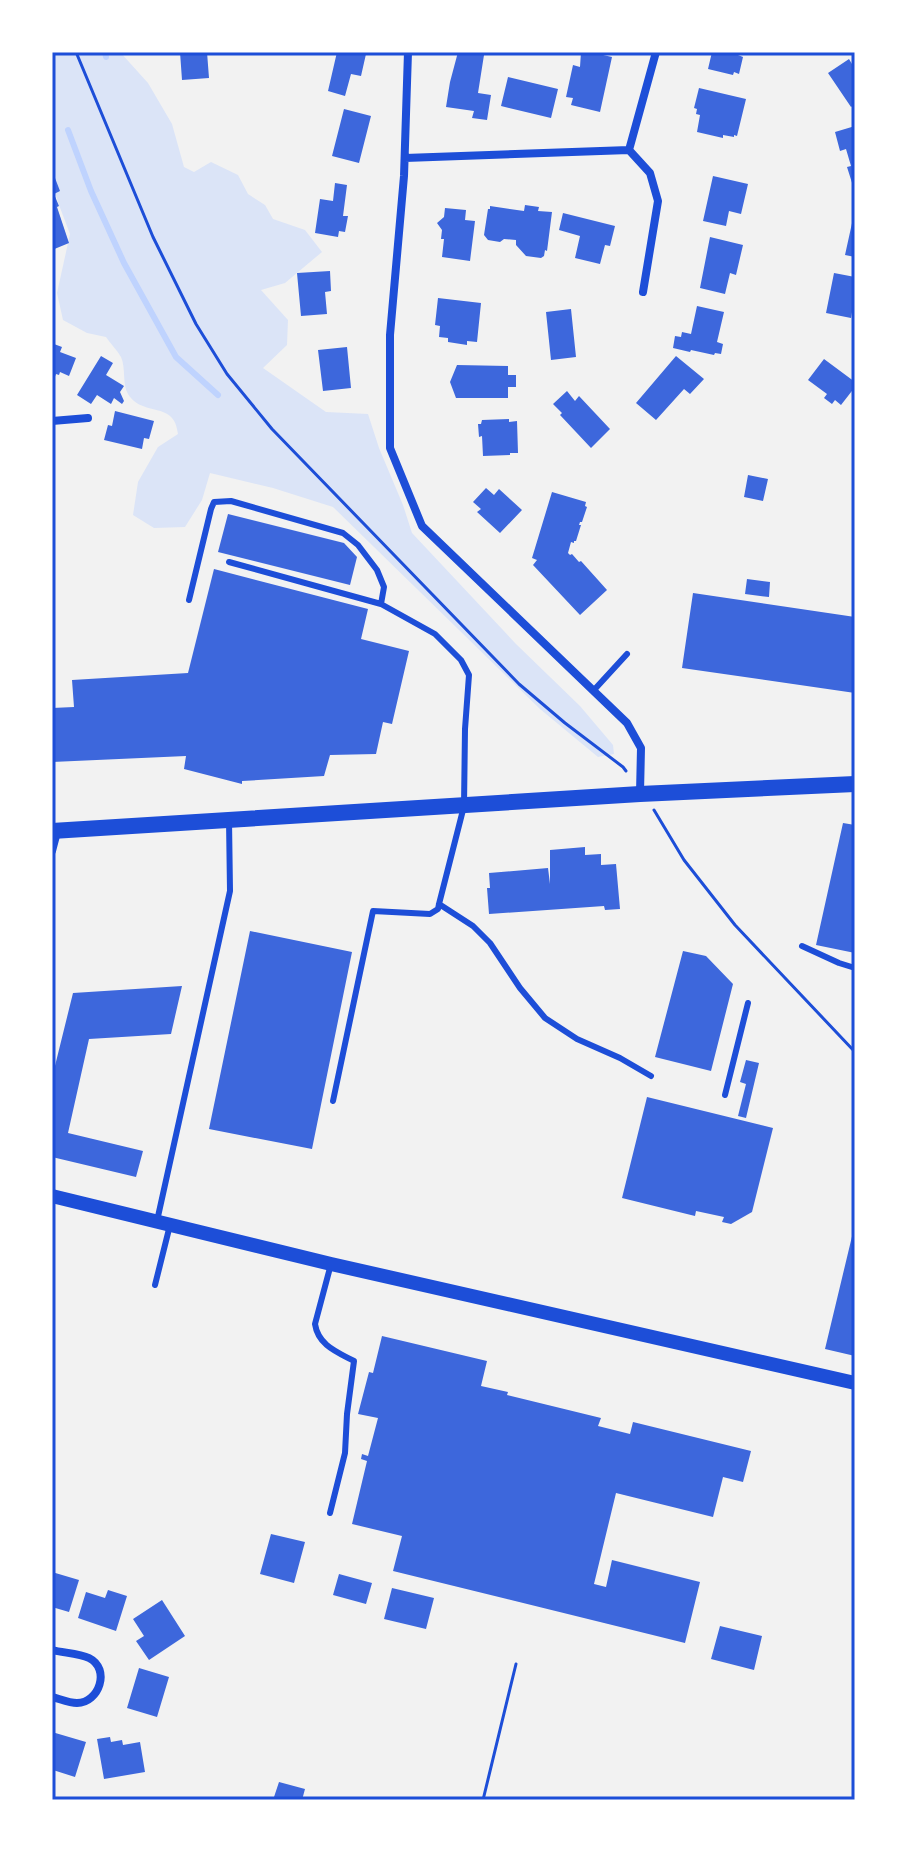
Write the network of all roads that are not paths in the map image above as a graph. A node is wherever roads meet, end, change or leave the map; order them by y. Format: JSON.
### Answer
{"nodes":[{"id":1,"x":408,"y":52,"type":"edge"},
{"id":2,"x":656,"y":52,"type":"edge"},
{"id":3,"x":629,"y":150,"type":"junction"},
{"id":4,"x":405,"y":158,"type":"junction"},
{"id":5,"x":643,"y":292,"type":"dead end"},
{"id":6,"x":88,"y":418,"type":"dead end"},
{"id":7,"x":52,"y":421,"type":"edge"},
{"id":8,"x":229,"y":562,"type":"dead end"},
{"id":9,"x":189,"y":600,"type":"dead end"},
{"id":10,"x":381,"y":604,"type":"junction"},
{"id":11,"x":627,"y":654,"type":"dead end"},
{"id":12,"x":594,"y":690,"type":"junction"},
{"id":13,"x":855,"y":784,"type":"edge"},
{"id":14,"x":640,"y":794,"type":"junction"},
{"id":15,"x":464,"y":806,"type":"junction"},
{"id":16,"x":229,"y":820,"type":"junction"},
{"id":17,"x":54,"y":831,"type":"edge"},
{"id":18,"x":52,"y":851,"type":"edge"},
{"id":19,"x":439,"y":904,"type":"junction"},
{"id":20,"x":802,"y":946,"type":"dead end"},
{"id":21,"x":855,"y":968,"type":"edge"},
{"id":22,"x":748,"y":1003,"type":"dead end"},
{"id":23,"x":651,"y":1076,"type":"dead end"},
{"id":24,"x":725,"y":1095,"type":"dead end"},
{"id":25,"x":333,"y":1101,"type":"dead end"},
{"id":26,"x":52,"y":1196,"type":"edge"},
{"id":27,"x":164,"y":1223,"type":"junction"},
{"id":28,"x":331,"y":1264,"type":"junction"},
{"id":29,"x":155,"y":1285,"type":"dead end"},
{"id":30,"x":304,"y":1321,"type":"dead end"},
{"id":31,"x":315,"y":1324,"type":"junction"},
{"id":32,"x":855,"y":1383,"type":"edge"},
{"id":33,"x":330,"y":1513,"type":"dead end"},
{"id":34,"x":52,"y":1650,"type":"edge"},
{"id":35,"x":52,"y":1697,"type":"edge"}],
"edges":[{"from":1,"to":4,"type":"street"},
{"from":2,"to":3,"type":"street"},
{"from":3,"to":4,"type":"street"},
{"from":3,"to":5,"type":"street"},
{"from":4,"to":12,"type":"street"},
{"from":6,"to":7,"type":"street"},
{"from":8,"to":10,"type":"lane"},
{"from":9,"to":10,"type":"lane"},
{"from":10,"to":15,"type":"lane"},
{"from":11,"to":12,"type":"lane"},
{"from":12,"to":14,"type":"street"},
{"from":13,"to":14,"type":"main road"},
{"from":14,"to":15,"type":"main road"},
{"from":15,"to":16,"type":"main road"},
{"from":15,"to":19,"type":"lane"},
{"from":16,"to":17,"type":"main road"},
{"from":16,"to":27,"type":"lane"},
{"from":17,"to":18,"type":"street"},
{"from":19,"to":23,"type":"lane"},
{"from":19,"to":25,"type":"lane"},
{"from":20,"to":21,"type":"lane"},
{"from":22,"to":24,"type":"lane"},
{"from":26,"to":27,"type":"street"},
{"from":27,"to":28,"type":"street"},
{"from":27,"to":29,"type":"lane"},
{"from":28,"to":31,"type":"lane"},
{"from":28,"to":32,"type":"street"},
{"from":30,"to":31,"type":"lane"},
{"from":31,"to":33,"type":"lane"},
{"from":34,"to":35,"type":"street"}]}
